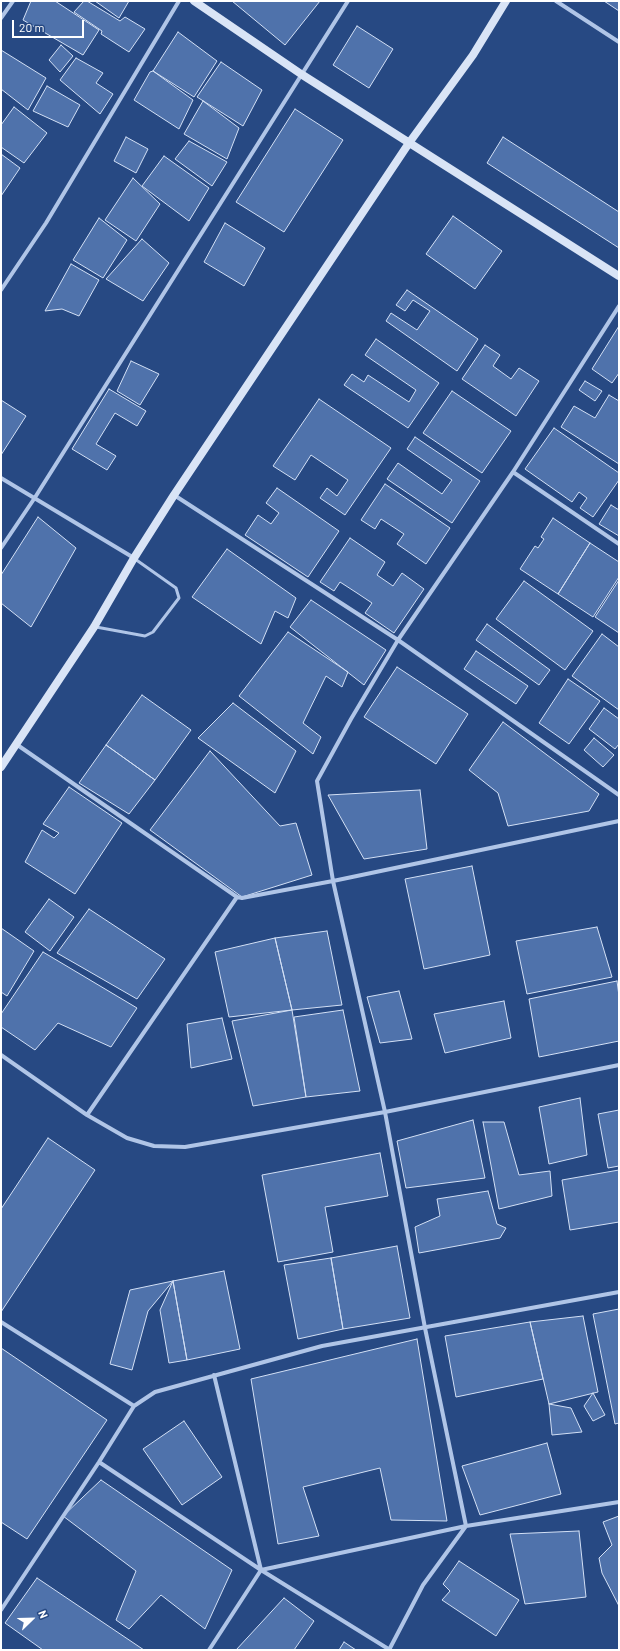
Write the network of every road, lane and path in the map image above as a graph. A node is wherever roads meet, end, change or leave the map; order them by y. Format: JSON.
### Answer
{"nodes":[{"id":1,"x":13,"y":1,"type":"edge"},
{"id":2,"x":179,"y":1,"type":"edge"},
{"id":3,"x":194,"y":1,"type":"edge"},
{"id":4,"x":348,"y":1,"type":"edge"},
{"id":5,"x":506,"y":1,"type":"edge"},
{"id":6,"x":556,"y":1,"type":"edge"},
{"id":7,"x":1,"y":18,"type":"edge"},
{"id":8,"x":619,"y":42,"type":"edge"},
{"id":9,"x":301,"y":74,"type":"junction"},
{"id":10,"x":409,"y":143,"type":"junction"},
{"id":11,"x":619,"y":276,"type":"edge"},
{"id":12,"x":2,"y":287,"type":"edge"},
{"id":13,"x":619,"y":306,"type":"edge"},
{"id":14,"x":513,"y":472,"type":"junction"},
{"id":15,"x":1,"y":478,"type":"edge"},
{"id":16,"x":174,"y":495,"type":"junction"},
{"id":17,"x":34,"y":500,"type":"junction"},
{"id":18,"x":619,"y":544,"type":"edge"},
{"id":19,"x":1,"y":548,"type":"edge"},
{"id":20,"x":134,"y":558,"type":"junction"},
{"id":21,"x":94,"y":627,"type":"junction"},
{"id":22,"x":398,"y":640,"type":"junction"},
{"id":23,"x":16,"y":744,"type":"junction"},
{"id":24,"x":1,"y":767,"type":"edge"},
{"id":25,"x":619,"y":795,"type":"edge"},
{"id":26,"x":619,"y":821,"type":"edge"},
{"id":27,"x":333,"y":881,"type":"junction"},
{"id":28,"x":236,"y":897,"type":"junction"},
{"id":29,"x":1,"y":1055,"type":"edge"},
{"id":30,"x":619,"y":1065,"type":"edge"},
{"id":31,"x":385,"y":1112,"type":"junction"},
{"id":32,"x":87,"y":1115,"type":"junction"},
{"id":33,"x":619,"y":1292,"type":"edge"},
{"id":34,"x":1,"y":1322,"type":"edge"},
{"id":35,"x":425,"y":1328,"type":"junction"},
{"id":36,"x":214,"y":1375,"type":"junction"},
{"id":37,"x":134,"y":1406,"type":"junction"},
{"id":38,"x":99,"y":1462,"type":"junction"},
{"id":39,"x":619,"y":1502,"type":"edge"},
{"id":40,"x":466,"y":1526,"type":"junction"},
{"id":41,"x":261,"y":1570,"type":"junction"},
{"id":42,"x":1,"y":1610,"type":"edge"},
{"id":43,"x":209,"y":1650,"type":"edge"},
{"id":44,"x":389,"y":1650,"type":"edge"}],
"edges":[{"from":1,"to":7,"type":"street"},
{"from":2,"to":12,"type":"street"},
{"from":3,"to":9,"type":"street"},
{"from":4,"to":9,"type":"street"},
{"from":5,"to":10,"type":"street"},
{"from":6,"to":8,"type":"street"},
{"from":9,"to":10,"type":"street"},
{"from":9,"to":17,"type":"street"},
{"from":10,"to":11,"type":"street"},
{"from":10,"to":16,"type":"street"},
{"from":13,"to":14,"type":"street"},
{"from":14,"to":18,"type":"street"},
{"from":14,"to":22,"type":"street"},
{"from":15,"to":17,"type":"street"},
{"from":16,"to":20,"type":"street"},
{"from":16,"to":22,"type":"street"},
{"from":17,"to":19,"type":"street"},
{"from":17,"to":20,"type":"street"},
{"from":20,"to":21,"type":"street"},
{"from":20,"to":21,"type":"lane"},
{"from":21,"to":23,"type":"street"},
{"from":22,"to":25,"type":"street"},
{"from":22,"to":27,"type":"street"},
{"from":23,"to":24,"type":"street"},
{"from":23,"to":28,"type":"street"},
{"from":26,"to":27,"type":"street"},
{"from":27,"to":28,"type":"street"},
{"from":27,"to":31,"type":"street"},
{"from":28,"to":32,"type":"street"},
{"from":29,"to":32,"type":"street"},
{"from":30,"to":31,"type":"street"},
{"from":31,"to":32,"type":"street"},
{"from":31,"to":35,"type":"street"},
{"from":33,"to":35,"type":"street"},
{"from":34,"to":37,"type":"street"},
{"from":35,"to":36,"type":"street"},
{"from":35,"to":40,"type":"street"},
{"from":36,"to":37,"type":"street"},
{"from":36,"to":41,"type":"street"},
{"from":37,"to":38,"type":"street"},
{"from":38,"to":41,"type":"street"},
{"from":38,"to":42,"type":"street"},
{"from":39,"to":40,"type":"street"},
{"from":40,"to":41,"type":"street"},
{"from":40,"to":44,"type":"street"},
{"from":41,"to":43,"type":"street"},
{"from":41,"to":44,"type":"street"}]}
